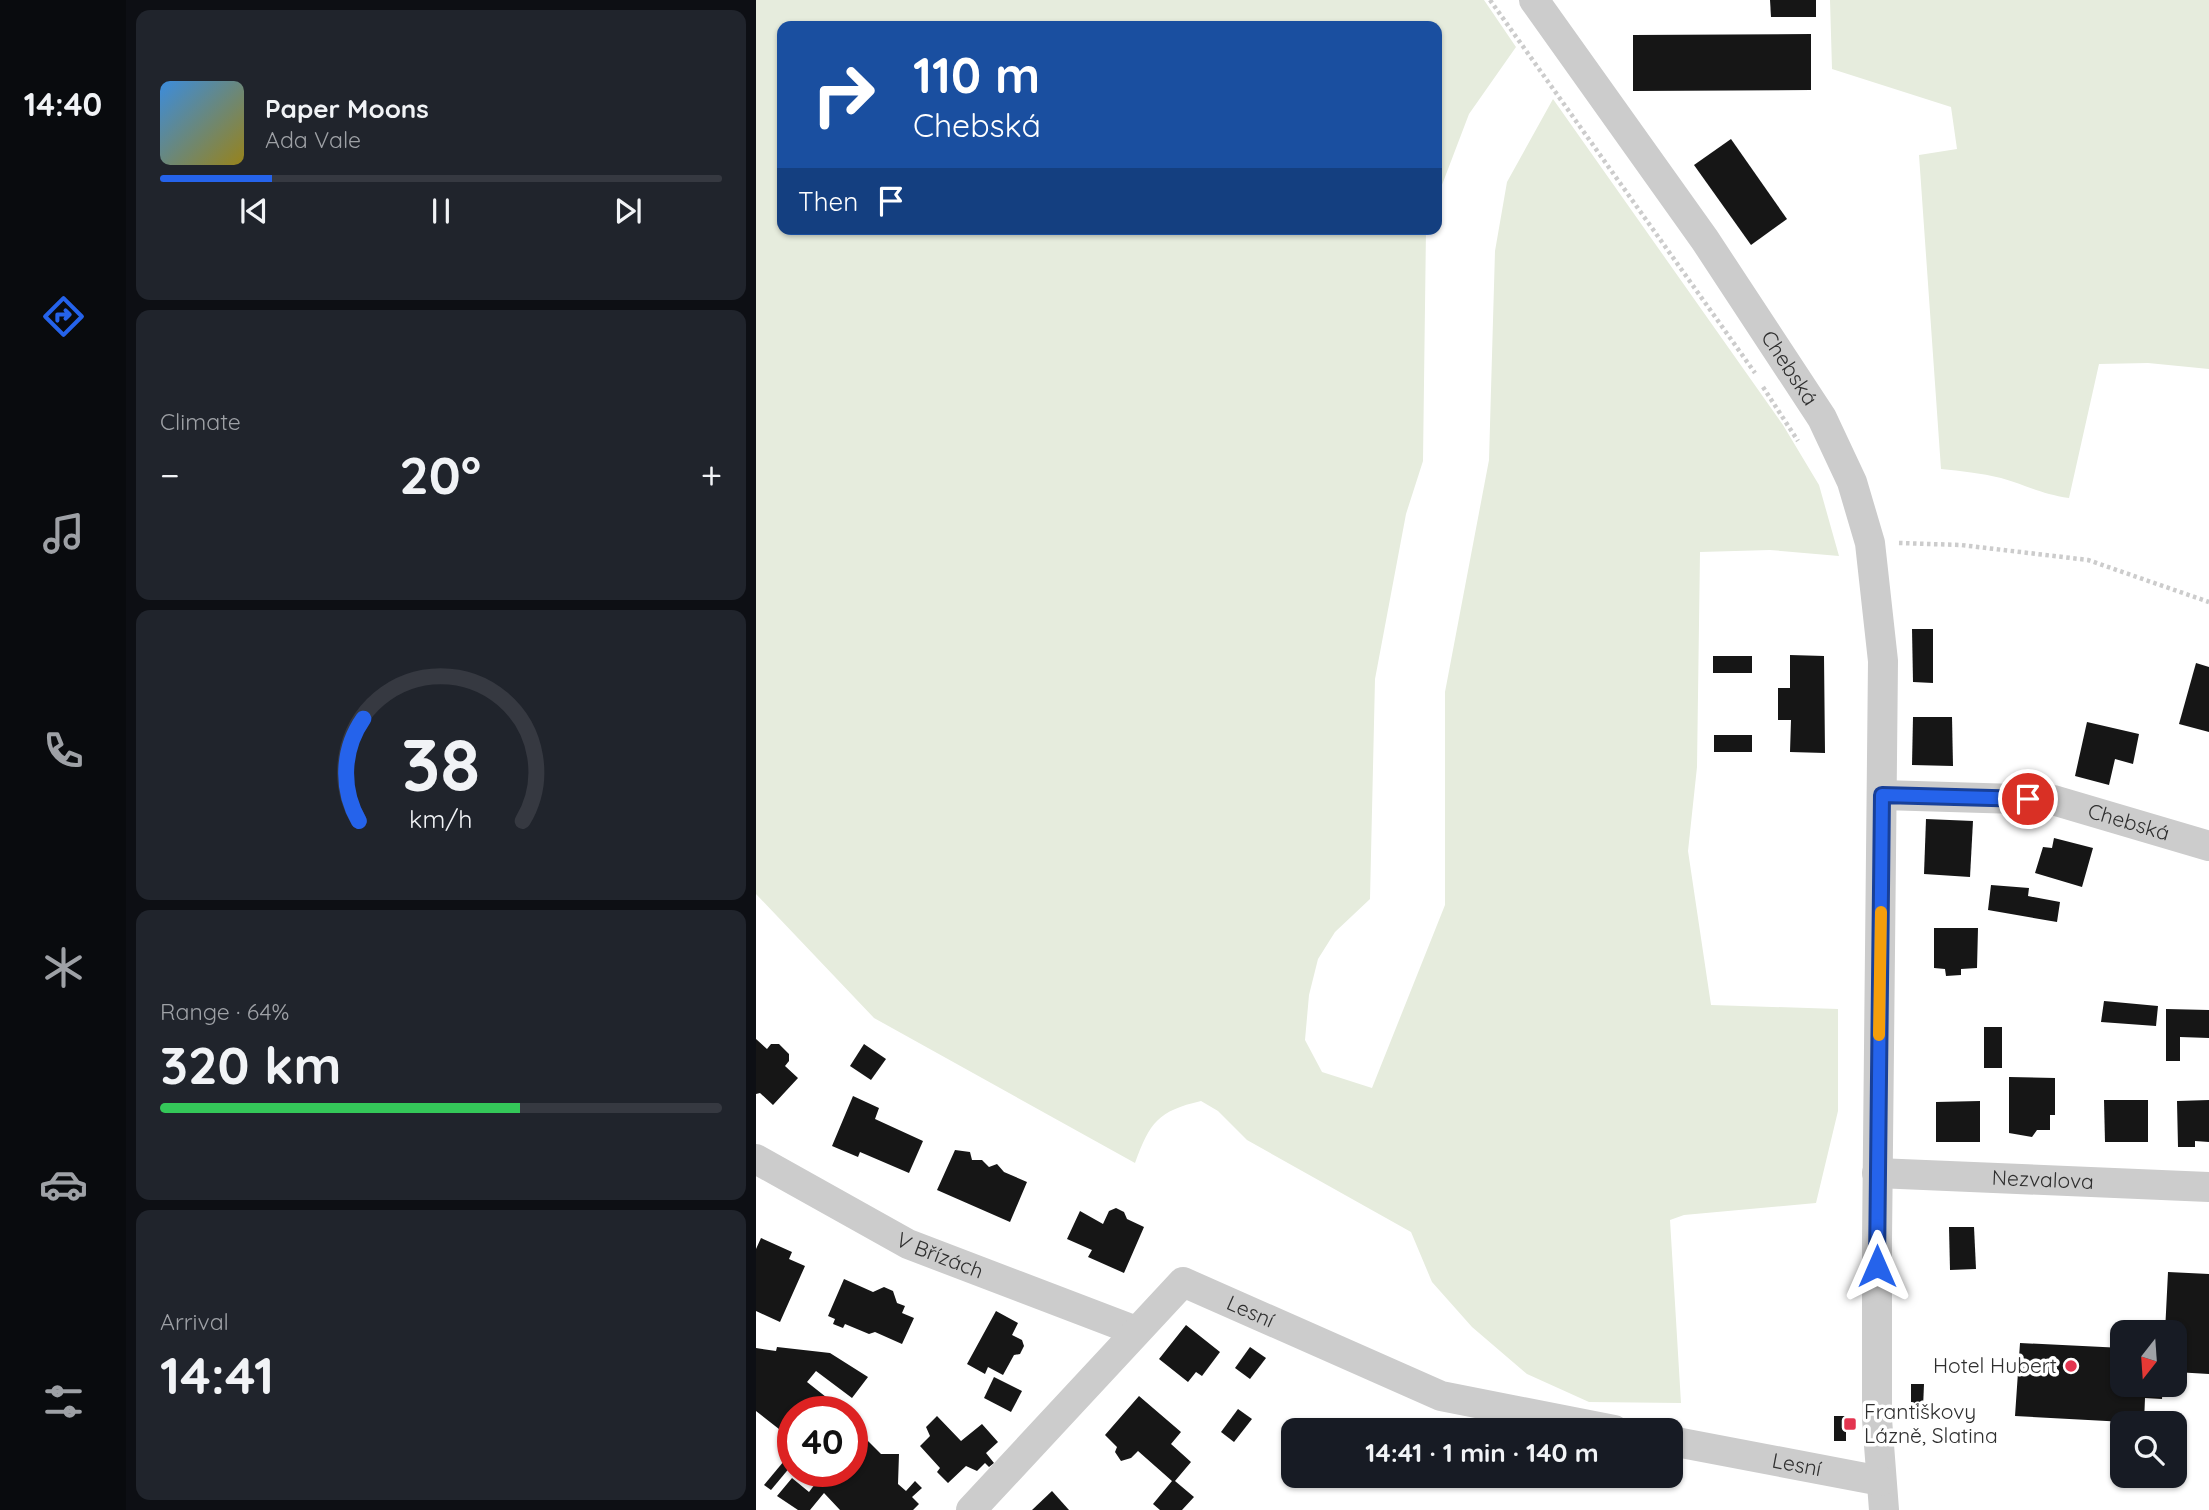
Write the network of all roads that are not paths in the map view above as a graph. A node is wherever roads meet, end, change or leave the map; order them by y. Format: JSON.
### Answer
{"nodes":[{"id":1,"x":1534,"y":0,"type":"edge"},
{"id":2,"x":1882,"y":795,"type":"junction"},
{"id":3,"x":2209,"y":846,"type":"edge"},
{"id":4,"x":756,"y":1159,"type":"edge"},
{"id":5,"x":1877,"y":1173,"type":"junction"},
{"id":6,"x":2209,"y":1186,"type":"edge"},
{"id":7,"x":1136,"y":1331,"type":"junction"},
{"id":8,"x":1553,"y":1418,"type":"edge"},
{"id":9,"x":1683,"y":1444,"type":"edge"},
{"id":10,"x":1883,"y":1496,"type":"edge"},
{"id":11,"x":971,"y":1510,"type":"edge"}],
"edges":[{"from":1,"to":2,"type":"street","name":"Chebská"},
{"from":2,"to":3,"type":"street","name":"Chebská"},
{"from":2,"to":5,"type":"street","name":"Chebská"},
{"from":4,"to":7,"type":"street","name":"V Břízách"},
{"from":5,"to":6,"type":"street","name":"Nezvalova"},
{"from":5,"to":10,"type":"street","name":"Chebská"},
{"from":7,"to":8,"type":"street","name":"Lesní"},
{"from":7,"to":11,"type":"street","name":"Lesní"},
{"from":9,"to":10,"type":"street","name":"Lesní"}]}
